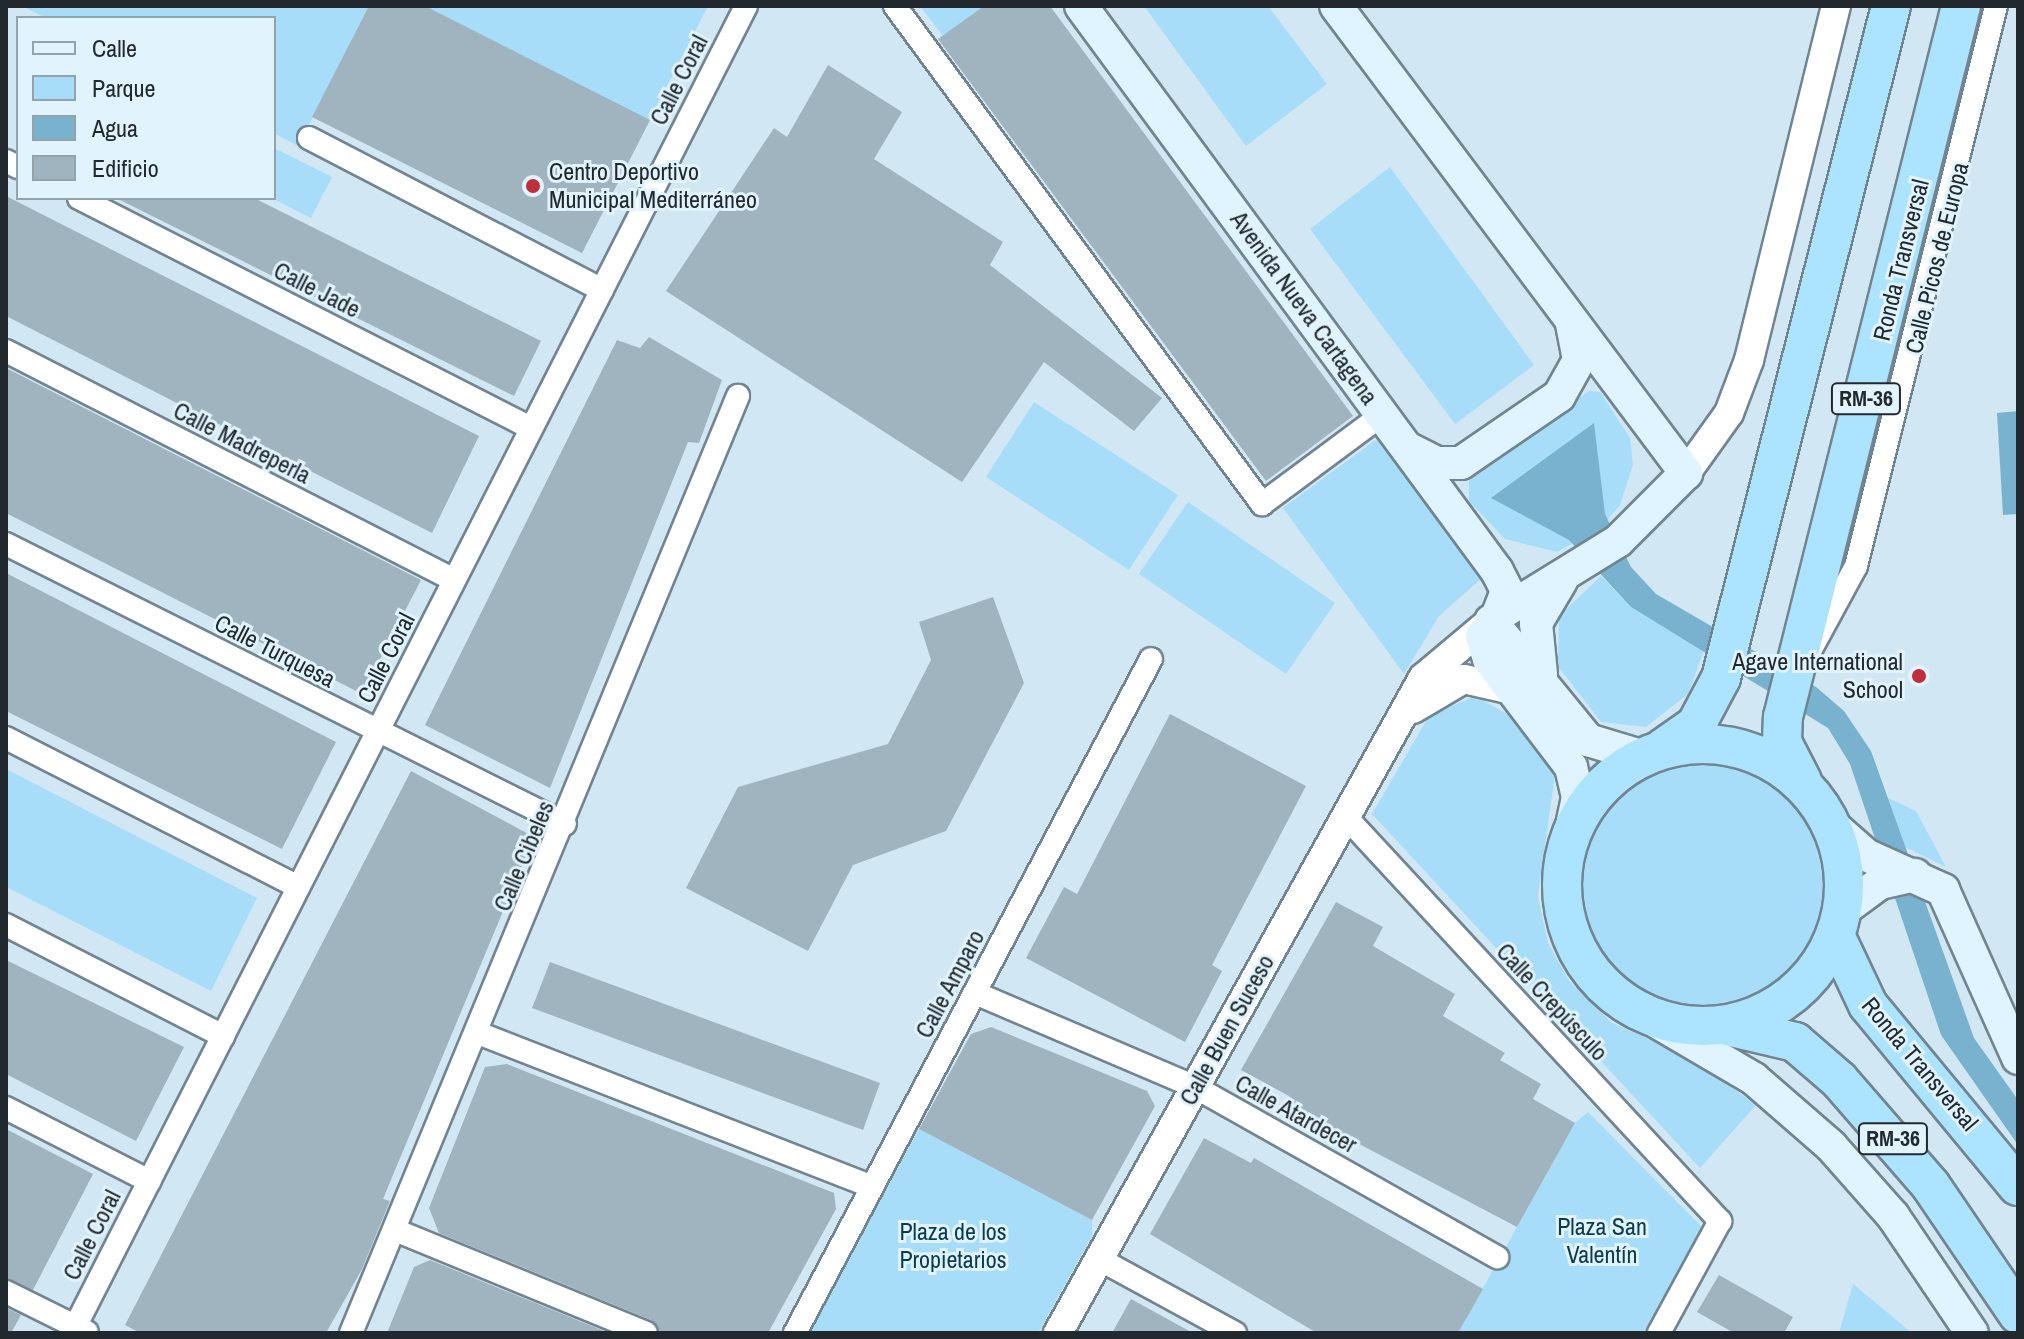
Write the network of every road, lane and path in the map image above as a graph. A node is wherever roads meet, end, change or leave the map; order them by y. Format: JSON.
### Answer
{"nodes":[{"id":1,"x":746,"y":6,"type":"edge"},
{"id":2,"x":895,"y":6,"type":"edge"},
{"id":3,"x":1081,"y":6,"type":"edge"},
{"id":4,"x":1336,"y":6,"type":"edge"},
{"id":5,"x":1836,"y":6,"type":"edge"},
{"id":6,"x":1891,"y":6,"type":"edge"},
{"id":7,"x":1961,"y":6,"type":"edge"},
{"id":8,"x":1996,"y":6,"type":"edge"},
{"id":9,"x":309,"y":138,"type":"dead end"},
{"id":10,"x":83,"y":200,"type":"edge"},
{"id":11,"x":602,"y":290,"type":"junction"},
{"id":12,"x":1571,"y":323,"type":"junction"},
{"id":13,"x":6,"y":351,"type":"edge"},
{"id":14,"x":738,"y":396,"type":"dead end"},
{"id":15,"x":1382,"y":415,"type":"junction"},
{"id":16,"x":531,"y":428,"type":"junction"},
{"id":17,"x":1406,"y":447,"type":"junction"},
{"id":18,"x":1686,"y":473,"type":"junction"},
{"id":19,"x":6,"y":544,"type":"edge"},
{"id":20,"x":1572,"y":571,"type":"junction"},
{"id":21,"x":454,"y":580,"type":"junction"},
{"id":22,"x":1495,"y":618,"type":"junction"},
{"id":23,"x":1151,"y":659,"type":"dead end"},
{"id":24,"x":1792,"y":681,"type":"junction"},
{"id":25,"x":1548,"y":689,"type":"junction"},
{"id":26,"x":1516,"y":691,"type":"junction"},
{"id":27,"x":1396,"y":727,"type":"junction"},
{"id":28,"x":377,"y":732,"type":"junction"},
{"id":29,"x":6,"y":738,"type":"edge"},
{"id":30,"x":1648,"y":754,"type":"junction"},
{"id":31,"x":1806,"y":786,"type":"junction"},
{"id":32,"x":1346,"y":817,"type":"junction"},
{"id":33,"x":565,"y":824,"type":"junction"},
{"id":34,"x":1832,"y":825,"type":"junction"},
{"id":35,"x":1569,"y":840,"type":"junction"},
{"id":36,"x":1915,"y":875,"type":"junction"},
{"id":37,"x":298,"y":887,"type":"junction"},
{"id":38,"x":1839,"y":923,"type":"junction"},
{"id":39,"x":6,"y":925,"type":"edge"},
{"id":40,"x":975,"y":993,"type":"junction"},
{"id":41,"x":1640,"y":1012,"type":"junction"},
{"id":42,"x":1720,"y":1025,"type":"junction"},
{"id":43,"x":478,"y":1033,"type":"junction"},
{"id":44,"x":223,"y":1036,"type":"junction"},
{"id":45,"x":2018,"y":1058,"type":"edge"},
{"id":46,"x":1195,"y":1087,"type":"junction"},
{"id":47,"x":6,"y":1108,"type":"edge"},
{"id":48,"x":149,"y":1181,"type":"junction"},
{"id":49,"x":2018,"y":1186,"type":"edge"},
{"id":50,"x":872,"y":1187,"type":"junction"},
{"id":51,"x":395,"y":1230,"type":"junction"},
{"id":52,"x":1497,"y":1257,"type":"dead end"},
{"id":53,"x":1099,"y":1259,"type":"junction"},
{"id":54,"x":6,"y":1292,"type":"edge"},
{"id":55,"x":2018,"y":1314,"type":"edge"},
{"id":56,"x":79,"y":1331,"type":"edge"},
{"id":57,"x":351,"y":1333,"type":"edge"},
{"id":58,"x":646,"y":1333,"type":"edge"},
{"id":59,"x":795,"y":1333,"type":"edge"},
{"id":60,"x":1058,"y":1333,"type":"edge"},
{"id":61,"x":1235,"y":1333,"type":"edge"},
{"id":62,"x":1659,"y":1333,"type":"edge"},
{"id":63,"x":1972,"y":1333,"type":"edge"}],
"edges":[{"from":1,"to":11,"type":"street","name":"Calle Coral"},
{"from":2,"to":15,"type":"street"},
{"from":3,"to":15,"type":"main road","name":"Avenida Nueva Cartagena"},
{"from":4,"to":12,"type":"main road"},
{"from":5,"to":18,"type":"street"},
{"from":6,"to":30,"type":"highway","number":"RM-36"},
{"from":7,"to":24,"type":"highway","name":"Ronda Transversal","number":"RM-36"},
{"from":8,"to":24,"type":"street","name":"Calle Picos de Europa"},
{"from":9,"to":11,"type":"street"},
{"from":10,"to":16,"type":"street","name":"Calle Jade"},
{"from":11,"to":16,"type":"street","name":"Calle Coral"},
{"from":12,"to":17,"type":"main road"},
{"from":12,"to":18,"type":"main road"},
{"from":13,"to":21,"type":"street","name":"Calle Madreperla"},
{"from":14,"to":33,"type":"street","name":"Calle Cibeles"},
{"from":15,"to":17,"type":"main road","name":"Avenida Nueva Cartagena"},
{"from":16,"to":21,"type":"street","name":"Calle Coral"},
{"from":17,"to":22,"type":"main road","name":"Avenida Nueva Cartagena"},
{"from":18,"to":20,"type":"main road"},
{"from":19,"to":28,"type":"street","name":"Calle Turquesa"},
{"from":20,"to":22,"type":"main road"},
{"from":20,"to":25,"type":"main road"},
{"from":21,"to":28,"type":"street","name":"Calle Coral"},
{"from":22,"to":25,"type":"main road"},
{"from":22,"to":26,"type":"main road","name":"Avenida Nueva Cartagena"},
{"from":22,"to":27,"type":"street","name":"Calle Buen Suceso"},
{"from":23,"to":40,"type":"street","name":"Calle Amparo"},
{"from":24,"to":31,"type":"highway","name":"Ronda Transversal","number":"RM-36"},
{"from":25,"to":30,"type":"main road"},
{"from":26,"to":27,"type":"street"},
{"from":26,"to":35,"type":"main road"},
{"from":27,"to":32,"type":"street","name":"Calle Buen Suceso"},
{"from":28,"to":33,"type":"street","name":"Calle Turquesa"},
{"from":28,"to":37,"type":"street","name":"Calle Coral"},
{"from":29,"to":37,"type":"street"},
{"from":30,"to":31,"type":"highway","number":"RM-36"},
{"from":30,"to":35,"type":"highway","number":"RM-36"},
{"from":31,"to":34,"type":"highway","number":"RM-36"},
{"from":32,"to":46,"type":"street","name":"Calle Buen Suceso"},
{"from":32,"to":62,"type":"street","name":"Calle Crepúsculo"},
{"from":33,"to":43,"type":"street","name":"Calle Cibeles"},
{"from":34,"to":36,"type":"main road"},
{"from":34,"to":38,"type":"highway","number":"RM-36"},
{"from":35,"to":41,"type":"highway","number":"RM-36"},
{"from":36,"to":38,"type":"main road"},
{"from":36,"to":45,"type":"main road"},
{"from":37,"to":44,"type":"street","name":"Calle Coral"},
{"from":38,"to":42,"type":"highway","number":"RM-36"},
{"from":38,"to":49,"type":"highway","name":"Ronda Transversal","number":"RM-36"},
{"from":39,"to":44,"type":"street"},
{"from":40,"to":46,"type":"street","name":"Calle Atardecer"},
{"from":40,"to":50,"type":"street","name":"Calle Amparo"},
{"from":41,"to":42,"type":"highway","number":"RM-36"},
{"from":41,"to":63,"type":"main road"},
{"from":42,"to":55,"type":"highway","number":"RM-36"},
{"from":43,"to":50,"type":"street"},
{"from":43,"to":51,"type":"street","name":"Calle Cibeles"},
{"from":44,"to":48,"type":"street","name":"Calle Coral"},
{"from":46,"to":52,"type":"street","name":"Calle Atardecer"},
{"from":46,"to":53,"type":"street","name":"Calle Buen Suceso"},
{"from":47,"to":48,"type":"street"},
{"from":48,"to":56,"type":"street","name":"Calle Coral"},
{"from":50,"to":59,"type":"street","name":"Calle Amparo"},
{"from":51,"to":57,"type":"street","name":"Calle Cibeles"},
{"from":51,"to":58,"type":"street"},
{"from":53,"to":60,"type":"street","name":"Calle Buen Suceso"},
{"from":53,"to":61,"type":"street"},
{"from":54,"to":56,"type":"street"}]}
